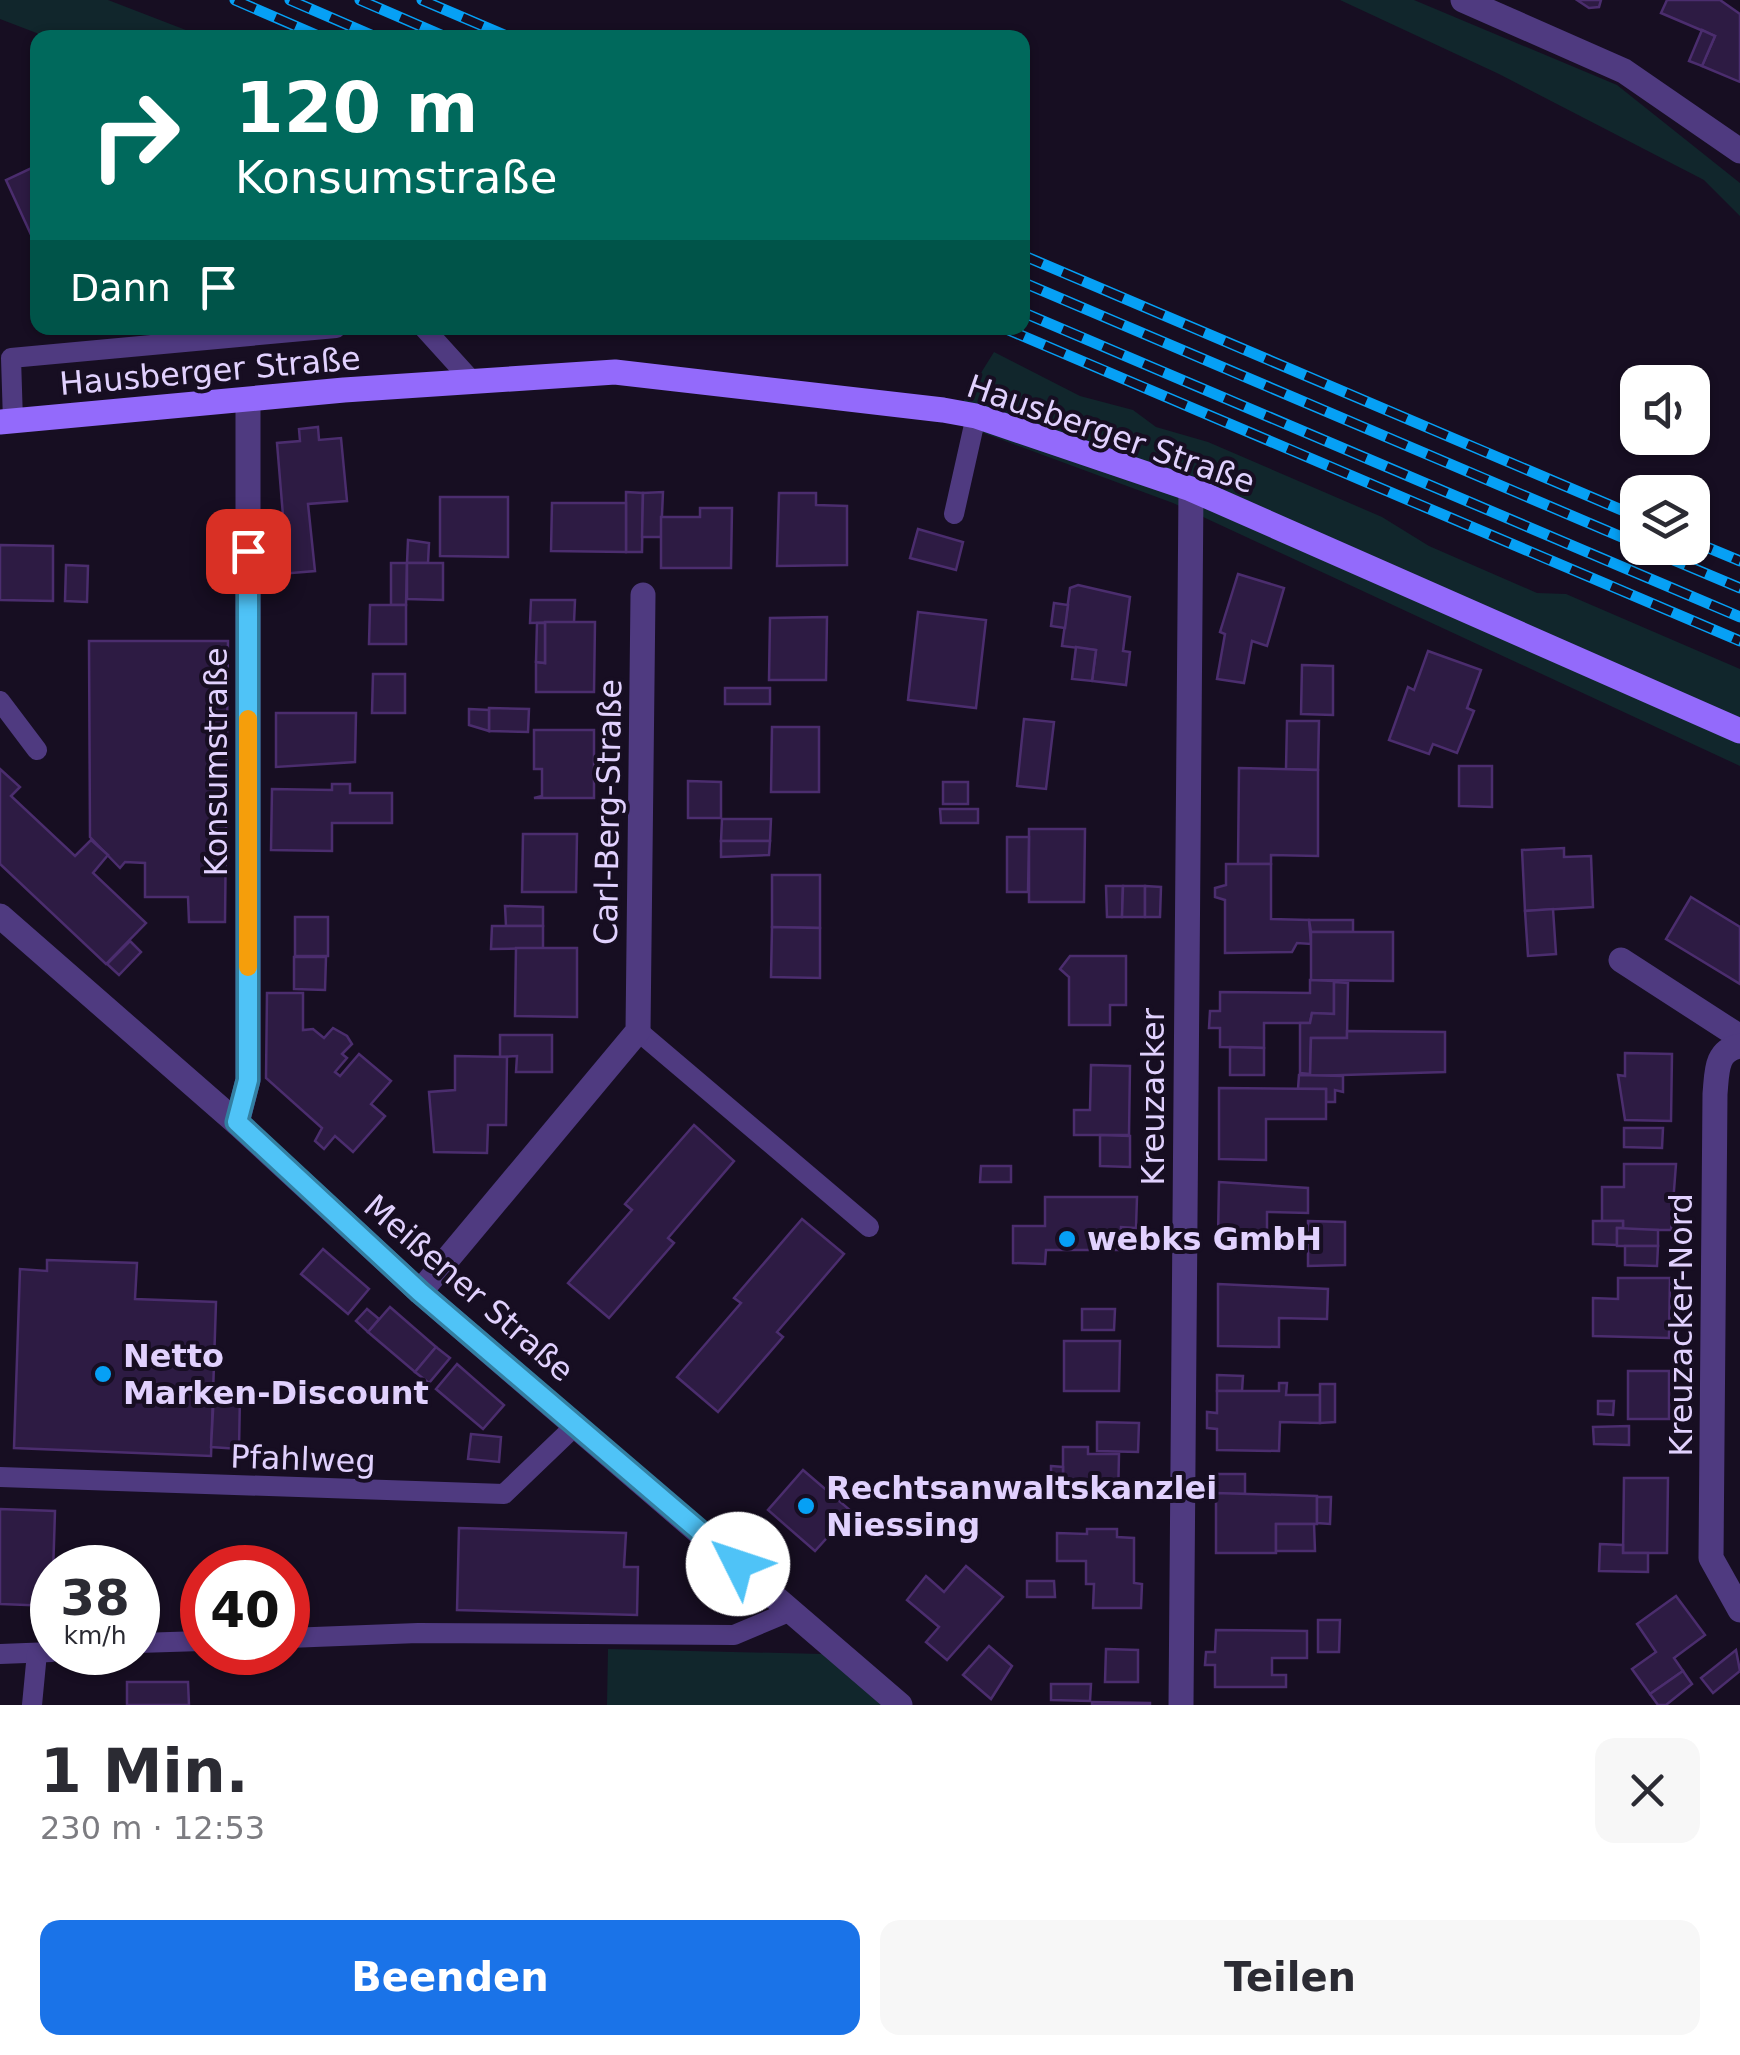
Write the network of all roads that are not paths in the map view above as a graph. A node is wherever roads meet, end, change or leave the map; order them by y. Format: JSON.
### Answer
{"nodes":[{"id":1,"x":1463,"y":0,"type":"edge"},
{"id":2,"x":1740,"y":151,"type":"edge"},
{"id":3,"x":260,"y":335,"type":"edge"},
{"id":4,"x":430,"y":335,"type":"edge"},
{"id":5,"x":472,"y":381,"type":"junction"},
{"id":6,"x":248,"y":400,"type":"junction"},
{"id":7,"x":976,"y":416,"type":"junction"},
{"id":8,"x":7,"y":422,"type":"edge"},
{"id":9,"x":1191,"y":488,"type":"junction"},
{"id":10,"x":954,"y":514,"type":"dead end"},
{"id":11,"x":643,"y":594,"type":"dead end"},
{"id":12,"x":0,"y":702,"type":"edge"},
{"id":13,"x":1740,"y":731,"type":"edge"},
{"id":14,"x":36,"y":750,"type":"dead end"},
{"id":15,"x":0,"y":916,"type":"edge"},
{"id":16,"x":1621,"y":960,"type":"dead end"},
{"id":17,"x":638,"y":1031,"type":"junction"},
{"id":18,"x":1740,"y":1037,"type":"edge"},
{"id":19,"x":1740,"y":1046,"type":"edge"},
{"id":20,"x":237,"y":1122,"type":"junction"},
{"id":21,"x":869,"y":1228,"type":"dead end"},
{"id":22,"x":420,"y":1292,"type":"junction"},
{"id":23,"x":576,"y":1425,"type":"junction"},
{"id":24,"x":0,"y":1477,"type":"edge"},
{"id":25,"x":1740,"y":1610,"type":"edge"},
{"id":26,"x":791,"y":1611,"type":"junction"},
{"id":27,"x":310,"y":1637,"type":"edge"},
{"id":28,"x":30,"y":1653,"type":"edge"},
{"id":29,"x":0,"y":1654,"type":"edge"},
{"id":30,"x":39,"y":1675,"type":"edge"},
{"id":31,"x":32,"y":1705,"type":"edge"},
{"id":32,"x":900,"y":1705,"type":"edge"},
{"id":33,"x":1181,"y":1705,"type":"edge"}],
"edges":[{"from":1,"to":2,"type":"street"},
{"from":3,"to":8,"type":"lane"},
{"from":4,"to":5,"type":"lane"},
{"from":5,"to":6,"type":"main road","name":"Hausberger Straße"},
{"from":5,"to":7,"type":"main road","name":"Hausberger Straße"},
{"from":6,"to":8,"type":"main road","name":"Hausberger Straße"},
{"from":6,"to":20,"type":"street","name":"Konsumstraße"},
{"from":7,"to":9,"type":"main road","name":"Hausberger Straße"},
{"from":7,"to":10,"type":"lane"},
{"from":9,"to":13,"type":"main road","name":"Hausberger Straße"},
{"from":9,"to":33,"type":"street","name":"Kreuzacker"},
{"from":11,"to":17,"type":"street","name":"Carl-Berg-Straße"},
{"from":12,"to":14,"type":"lane"},
{"from":15,"to":20,"type":"street","name":"Meißener Straße"},
{"from":16,"to":18,"type":"street"},
{"from":17,"to":21,"type":"lane"},
{"from":17,"to":22,"type":"street"},
{"from":19,"to":25,"type":"street","name":"Kreuzacker-Nord"},
{"from":20,"to":22,"type":"street","name":"Meißener Straße"},
{"from":22,"to":23,"type":"street","name":"Meißener Straße"},
{"from":23,"to":24,"type":"lane","name":"Pfahlweg"},
{"from":23,"to":26,"type":"street","name":"Meißener Straße"},
{"from":26,"to":27,"type":"lane"},
{"from":26,"to":32,"type":"street","name":"Meißener Straße"},
{"from":28,"to":29,"type":"lane"},
{"from":30,"to":31,"type":"lane"}]}
